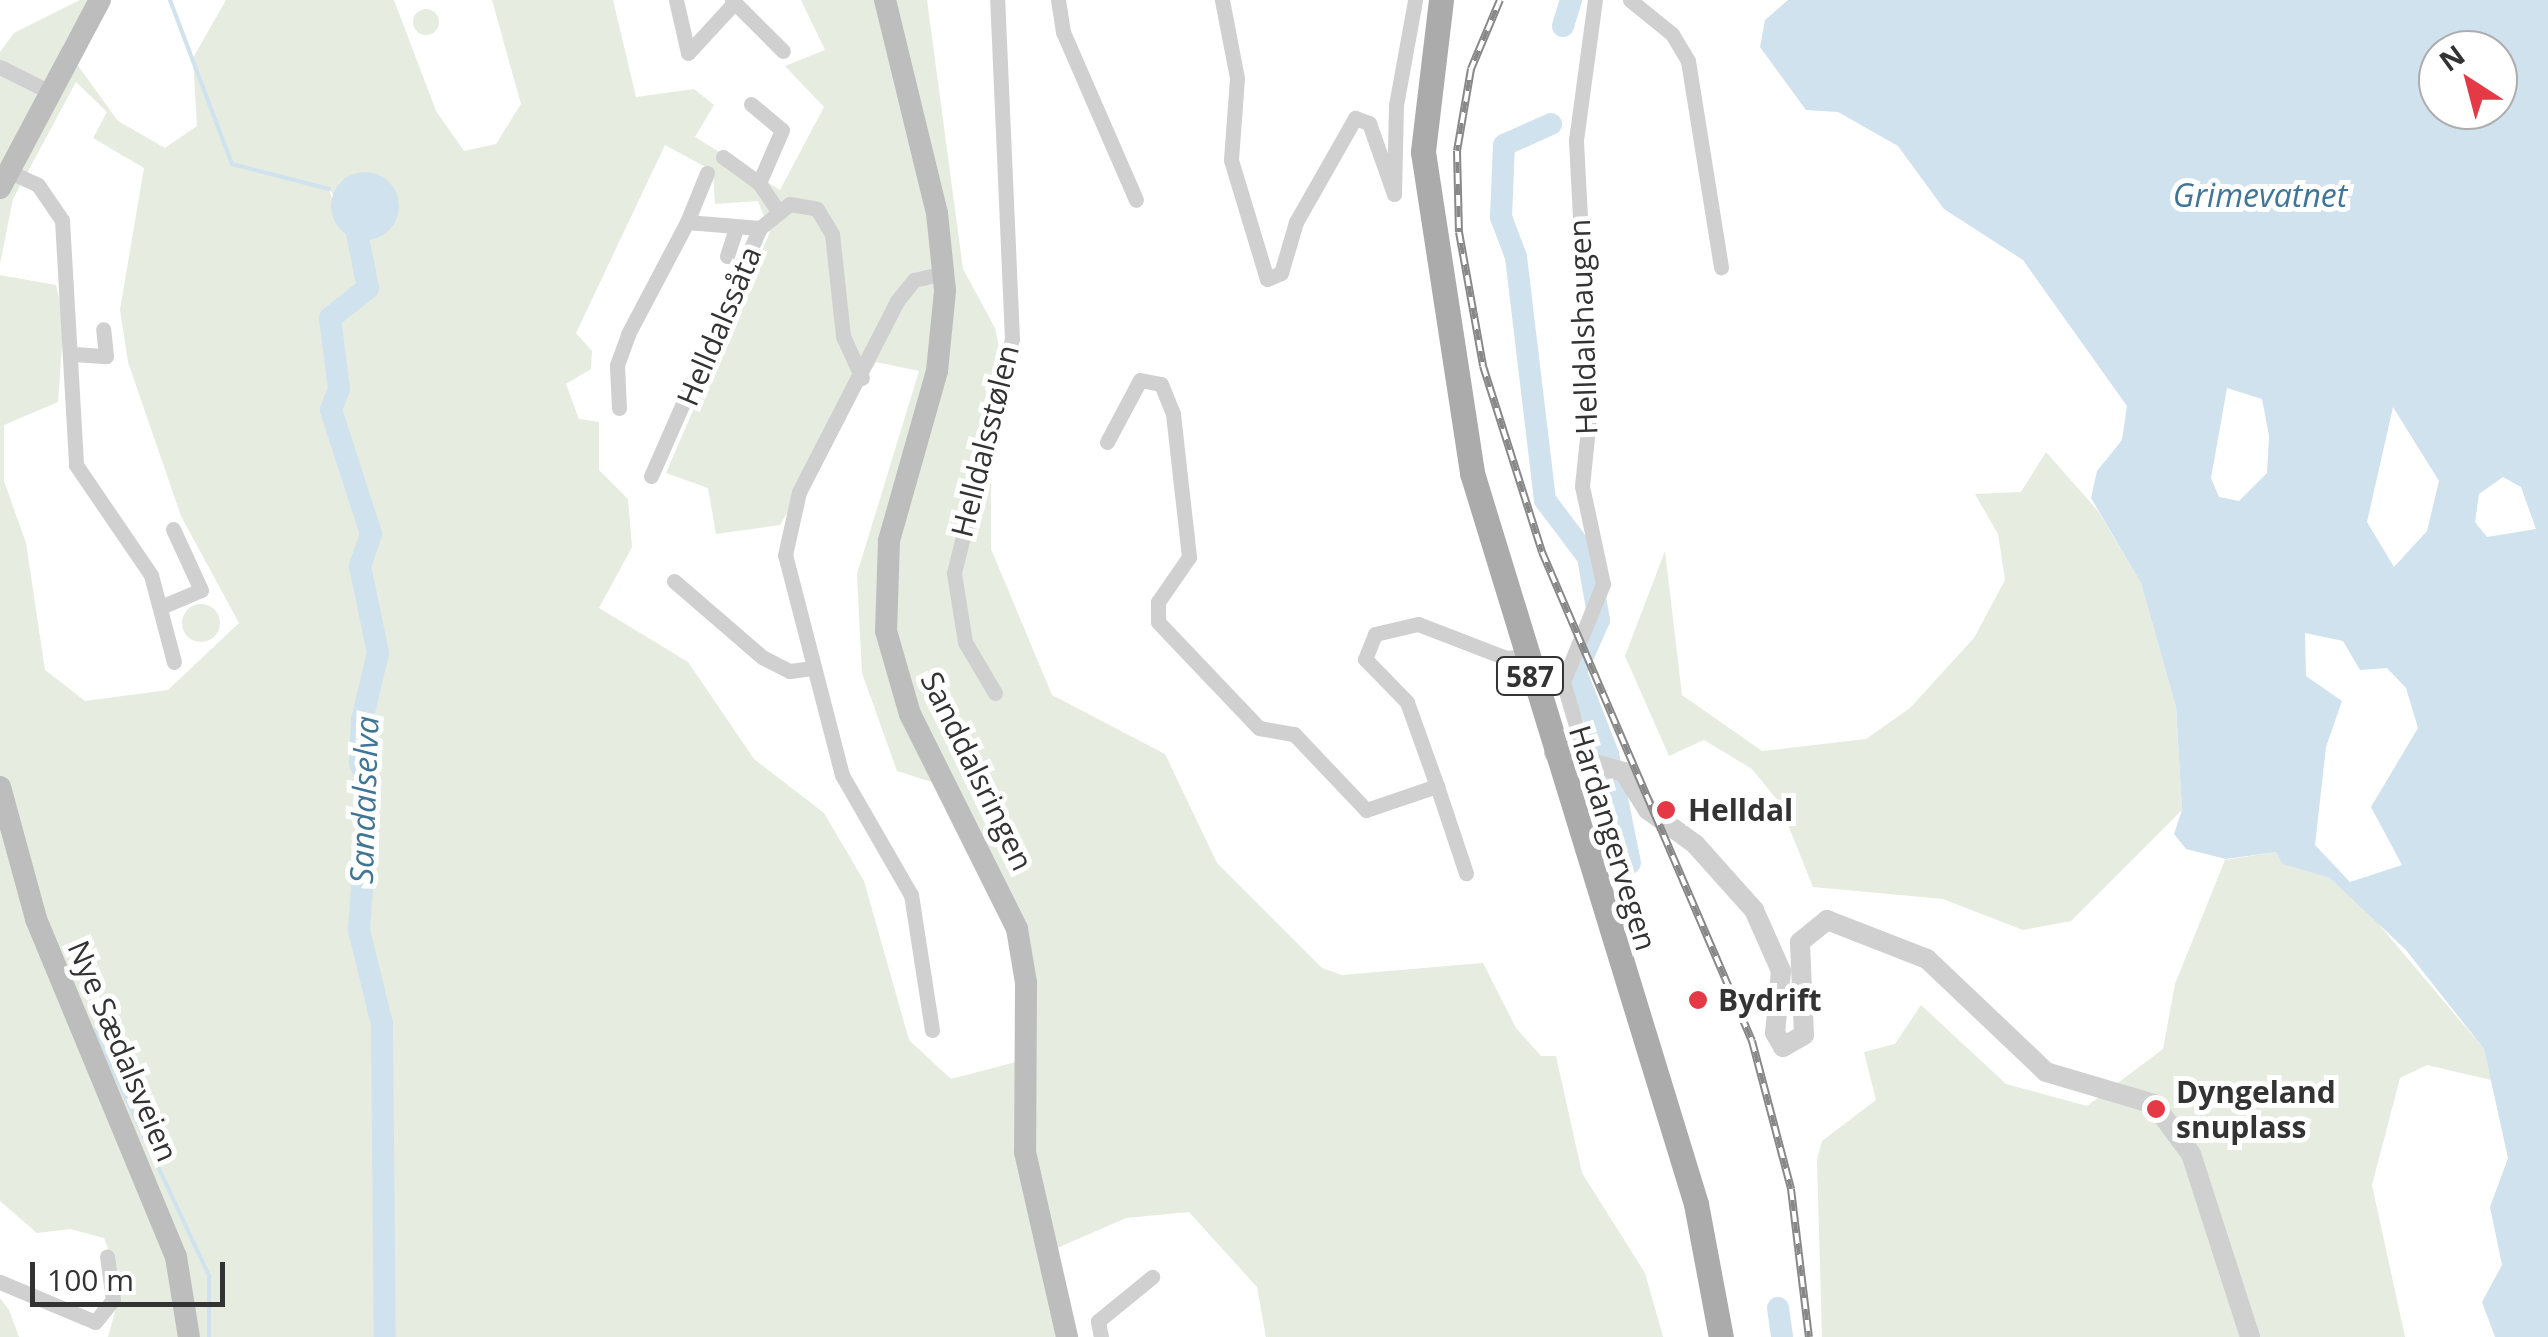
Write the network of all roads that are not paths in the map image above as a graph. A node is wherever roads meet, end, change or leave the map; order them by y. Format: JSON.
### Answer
{"nodes":[{"id":1,"x":100,"y":0,"type":"edge"},
{"id":2,"x":676,"y":0,"type":"edge"},
{"id":3,"x":885,"y":0,"type":"edge"},
{"id":4,"x":998,"y":0,"type":"edge"},
{"id":5,"x":1058,"y":0,"type":"edge"},
{"id":6,"x":1222,"y":0,"type":"edge"},
{"id":7,"x":1415,"y":0,"type":"edge"},
{"id":8,"x":1441,"y":0,"type":"edge"},
{"id":9,"x":1594,"y":0,"type":"edge"},
{"id":10,"x":1630,"y":0,"type":"edge"},
{"id":11,"x":733,"y":2,"type":"edge"},
{"id":12,"x":783,"y":51,"type":"dead end"},
{"id":13,"x":0,"y":67,"type":"edge"},
{"id":14,"x":46,"y":90,"type":"junction"},
{"id":15,"x":1399,"y":92,"type":"junction"},
{"id":16,"x":1425,"y":99,"type":"junction"},
{"id":17,"x":750,"y":104,"type":"dead end"},
{"id":18,"x":723,"y":157,"type":"dead end"},
{"id":19,"x":707,"y":174,"type":"dead end"},
{"id":20,"x":3,"y":179,"type":"edge"},
{"id":21,"x":759,"y":184,"type":"junction"},
{"id":22,"x":1136,"y":200,"type":"dead end"},
{"id":23,"x":777,"y":210,"type":"junction"},
{"id":24,"x":687,"y":222,"type":"junction"},
{"id":25,"x":736,"y":228,"type":"junction"},
{"id":26,"x":760,"y":228,"type":"junction"},
{"id":27,"x":727,"y":256,"type":"dead end"},
{"id":28,"x":1721,"y":267,"type":"dead end"},
{"id":29,"x":945,"y":273,"type":"junction"},
{"id":30,"x":103,"y":329,"type":"dead end"},
{"id":31,"x":74,"y":354,"type":"junction"},
{"id":32,"x":862,"y":378,"type":"junction"},
{"id":33,"x":619,"y":408,"type":"dead end"},
{"id":34,"x":1107,"y":442,"type":"dead end"},
{"id":35,"x":652,"y":476,"type":"dead end"},
{"id":36,"x":172,"y":529,"type":"dead end"},
{"id":37,"x":674,"y":581,"type":"dead end"},
{"id":38,"x":163,"y":606,"type":"junction"},
{"id":39,"x":1524,"y":656,"type":"junction"},
{"id":40,"x":174,"y":662,"type":"dead end"},
{"id":41,"x":812,"y":668,"type":"junction"},
{"id":42,"x":995,"y":693,"type":"dead end"},
{"id":43,"x":1600,"y":762,"type":"junction"},
{"id":44,"x":1556,"y":764,"type":"junction"},
{"id":45,"x":1437,"y":786,"type":"junction"},
{"id":46,"x":0,"y":787,"type":"edge"},
{"id":47,"x":1466,"y":873,"type":"dead end"},
{"id":48,"x":932,"y":1030,"type":"dead end"},
{"id":49,"x":107,"y":1256,"type":"dead end"},
{"id":50,"x":1152,"y":1276,"type":"dead end"},
{"id":51,"x":0,"y":1282,"type":"edge"},
{"id":52,"x":189,"y":1337,"type":"edge"},
{"id":53,"x":1067,"y":1337,"type":"edge"},
{"id":54,"x":1101,"y":1337,"type":"edge"},
{"id":55,"x":1722,"y":1337,"type":"edge"},
{"id":56,"x":2250,"y":1337,"type":"edge"}],
"edges":[{"from":1,"to":14,"type":"main road"},
{"from":2,"to":11,"type":"street"},
{"from":3,"to":29,"type":"main road","name":"Sanddalsringen"},
{"from":4,"to":42,"type":"street","name":"Helldalsstølen"},
{"from":5,"to":22,"type":"street"},
{"from":6,"to":15,"type":"street"},
{"from":7,"to":15,"type":"street"},
{"from":8,"to":16,"type":"main road","name":"Hardangervegen","number":"587"},
{"from":9,"to":43,"type":"street","name":"Helldalshaugen"},
{"from":10,"to":28,"type":"street"},
{"from":11,"to":12,"type":"street"},
{"from":13,"to":14,"type":"street"},
{"from":14,"to":20,"type":"main road"},
{"from":15,"to":16,"type":"street"},
{"from":16,"to":39,"type":"main road","name":"Hardangervegen","number":"587"},
{"from":17,"to":21,"type":"street"},
{"from":18,"to":21,"type":"street"},
{"from":19,"to":24,"type":"street"},
{"from":20,"to":31,"type":"street"},
{"from":21,"to":23,"type":"street"},
{"from":23,"to":26,"type":"street","name":"Helldalssåta"},
{"from":23,"to":32,"type":"street"},
{"from":24,"to":25,"type":"street","name":"Helldalssåta"},
{"from":24,"to":33,"type":"street"},
{"from":25,"to":26,"type":"street","name":"Helldalssåta"},
{"from":25,"to":27,"type":"street","name":"Helldalssåta"},
{"from":26,"to":35,"type":"street","name":"Helldalssåta"},
{"from":29,"to":32,"type":"street"},
{"from":29,"to":53,"type":"main road","name":"Sanddalsringen"},
{"from":30,"to":31,"type":"street"},
{"from":31,"to":38,"type":"street"},
{"from":32,"to":41,"type":"street"},
{"from":34,"to":45,"type":"street"},
{"from":36,"to":38,"type":"street"},
{"from":37,"to":41,"type":"street"},
{"from":38,"to":40,"type":"street"},
{"from":39,"to":44,"type":"main road","name":"Hardangervegen","number":"587"},
{"from":39,"to":45,"type":"street"},
{"from":41,"to":48,"type":"street"},
{"from":43,"to":44,"type":"street"},
{"from":43,"to":56,"type":"street"},
{"from":44,"to":55,"type":"main road","name":"Hardangervegen","number":"587"},
{"from":45,"to":47,"type":"street"},
{"from":46,"to":52,"type":"main road","name":"Nye Sædalsveien"},
{"from":49,"to":51,"type":"street"},
{"from":50,"to":54,"type":"street"}]}
